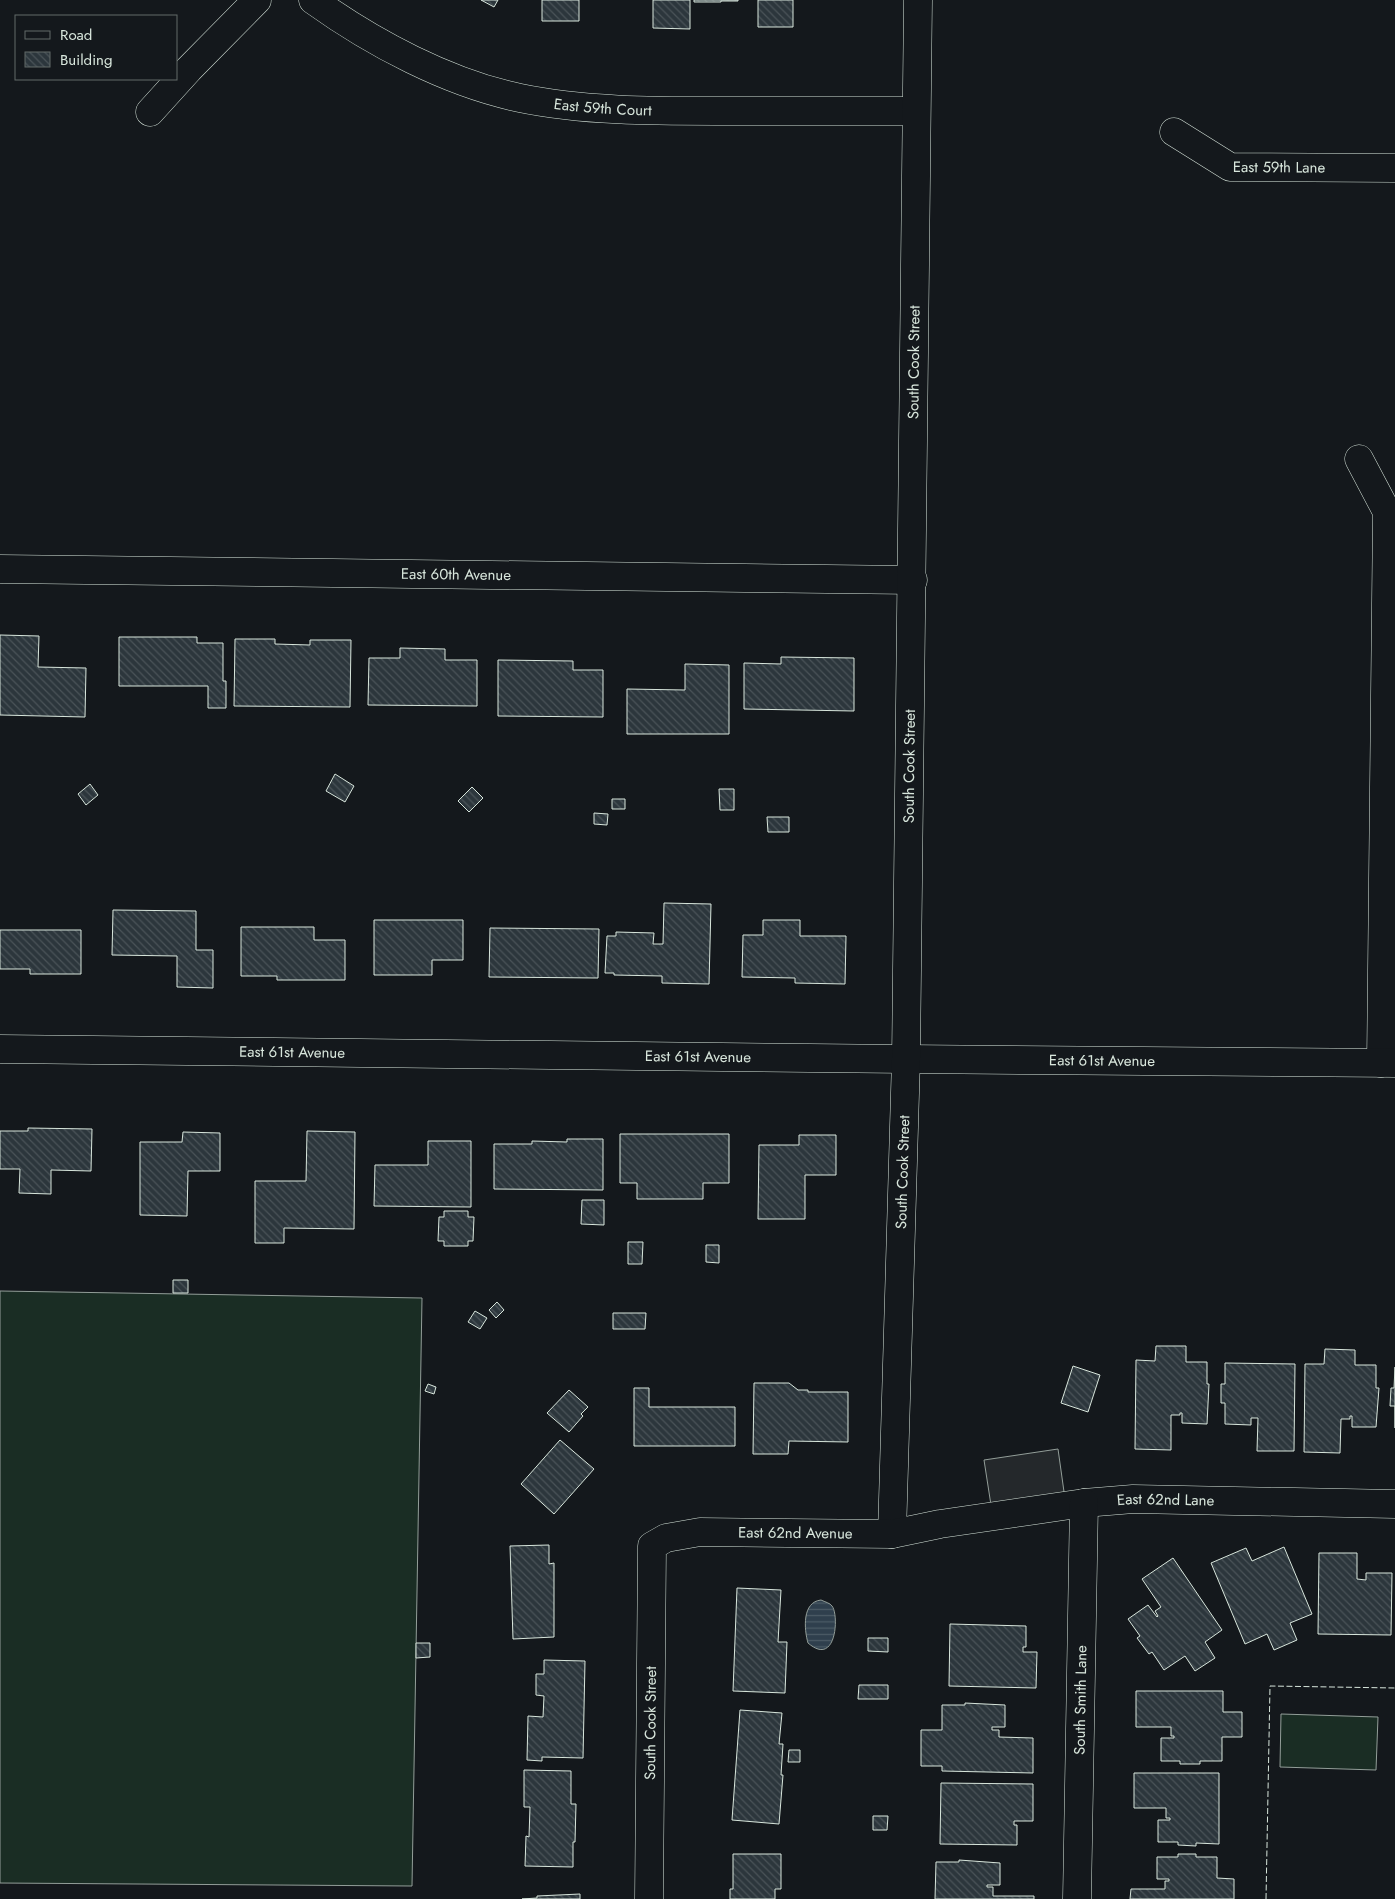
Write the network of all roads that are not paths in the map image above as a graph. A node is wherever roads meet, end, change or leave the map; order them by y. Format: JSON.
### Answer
{"nodes":[{"id":1,"x":258,"y":0,"type":"edge"},
{"id":2,"x":313,"y":0,"type":"edge"},
{"id":3,"x":918,"y":0,"type":"edge"},
{"id":4,"x":916,"y":111,"type":"junction"},
{"id":5,"x":150,"y":112,"type":"dead end"},
{"id":6,"x":1174,"y":132,"type":"dead end"},
{"id":7,"x":1395,"y":168,"type":"edge"},
{"id":8,"x":1360,"y":459,"type":"dead end"},
{"id":9,"x":0,"y":570,"type":"edge"},
{"id":10,"x":912,"y":580,"type":"junction"},
{"id":11,"x":0,"y":1049,"type":"edge"},
{"id":12,"x":906,"y":1059,"type":"junction"},
{"id":13,"x":1388,"y":1063,"type":"edge"},
{"id":14,"x":1084,"y":1502,"type":"junction"},
{"id":15,"x":1395,"y":1504,"type":"edge"},
{"id":16,"x":940,"y":1524,"type":"joint"},
{"id":17,"x":892,"y":1534,"type":"junction"},
{"id":18,"x":652,"y":1546,"type":"joint"},
{"id":19,"x":649,"y":1899,"type":"edge"},
{"id":20,"x":1077,"y":1899,"type":"edge"}],
"edges":[{"from":1,"to":5,"type":"street"},
{"from":2,"to":4,"type":"street","name":"East 59th Court"},
{"from":3,"to":4,"type":"street","name":"South Cook Street"},
{"from":4,"to":10,"type":"street","name":"South Cook Street"},
{"from":6,"to":7,"type":"street","name":"East 59th Lane"},
{"from":8,"to":13,"type":"street"},
{"from":9,"to":10,"type":"street","name":"East 60th Avenue"},
{"from":10,"to":12,"type":"street","name":"South Cook Street"},
{"from":11,"to":12,"type":"street","name":"East 61st Avenue"},
{"from":12,"to":13,"type":"street","name":"East 61st Avenue"},
{"from":12,"to":17,"type":"street","name":"South Cook Street"},
{"from":14,"to":15,"type":"street","name":"East 62nd Lane"},
{"from":14,"to":16,"type":"street","name":"East 62nd Lane"},
{"from":14,"to":20,"type":"street","name":"South Smith Lane"},
{"from":16,"to":17,"type":"street","name":"East 62nd Avenue"},
{"from":17,"to":18,"type":"street","name":"East 62nd Avenue"},
{"from":18,"to":19,"type":"street","name":"South Cook Street"}]}
